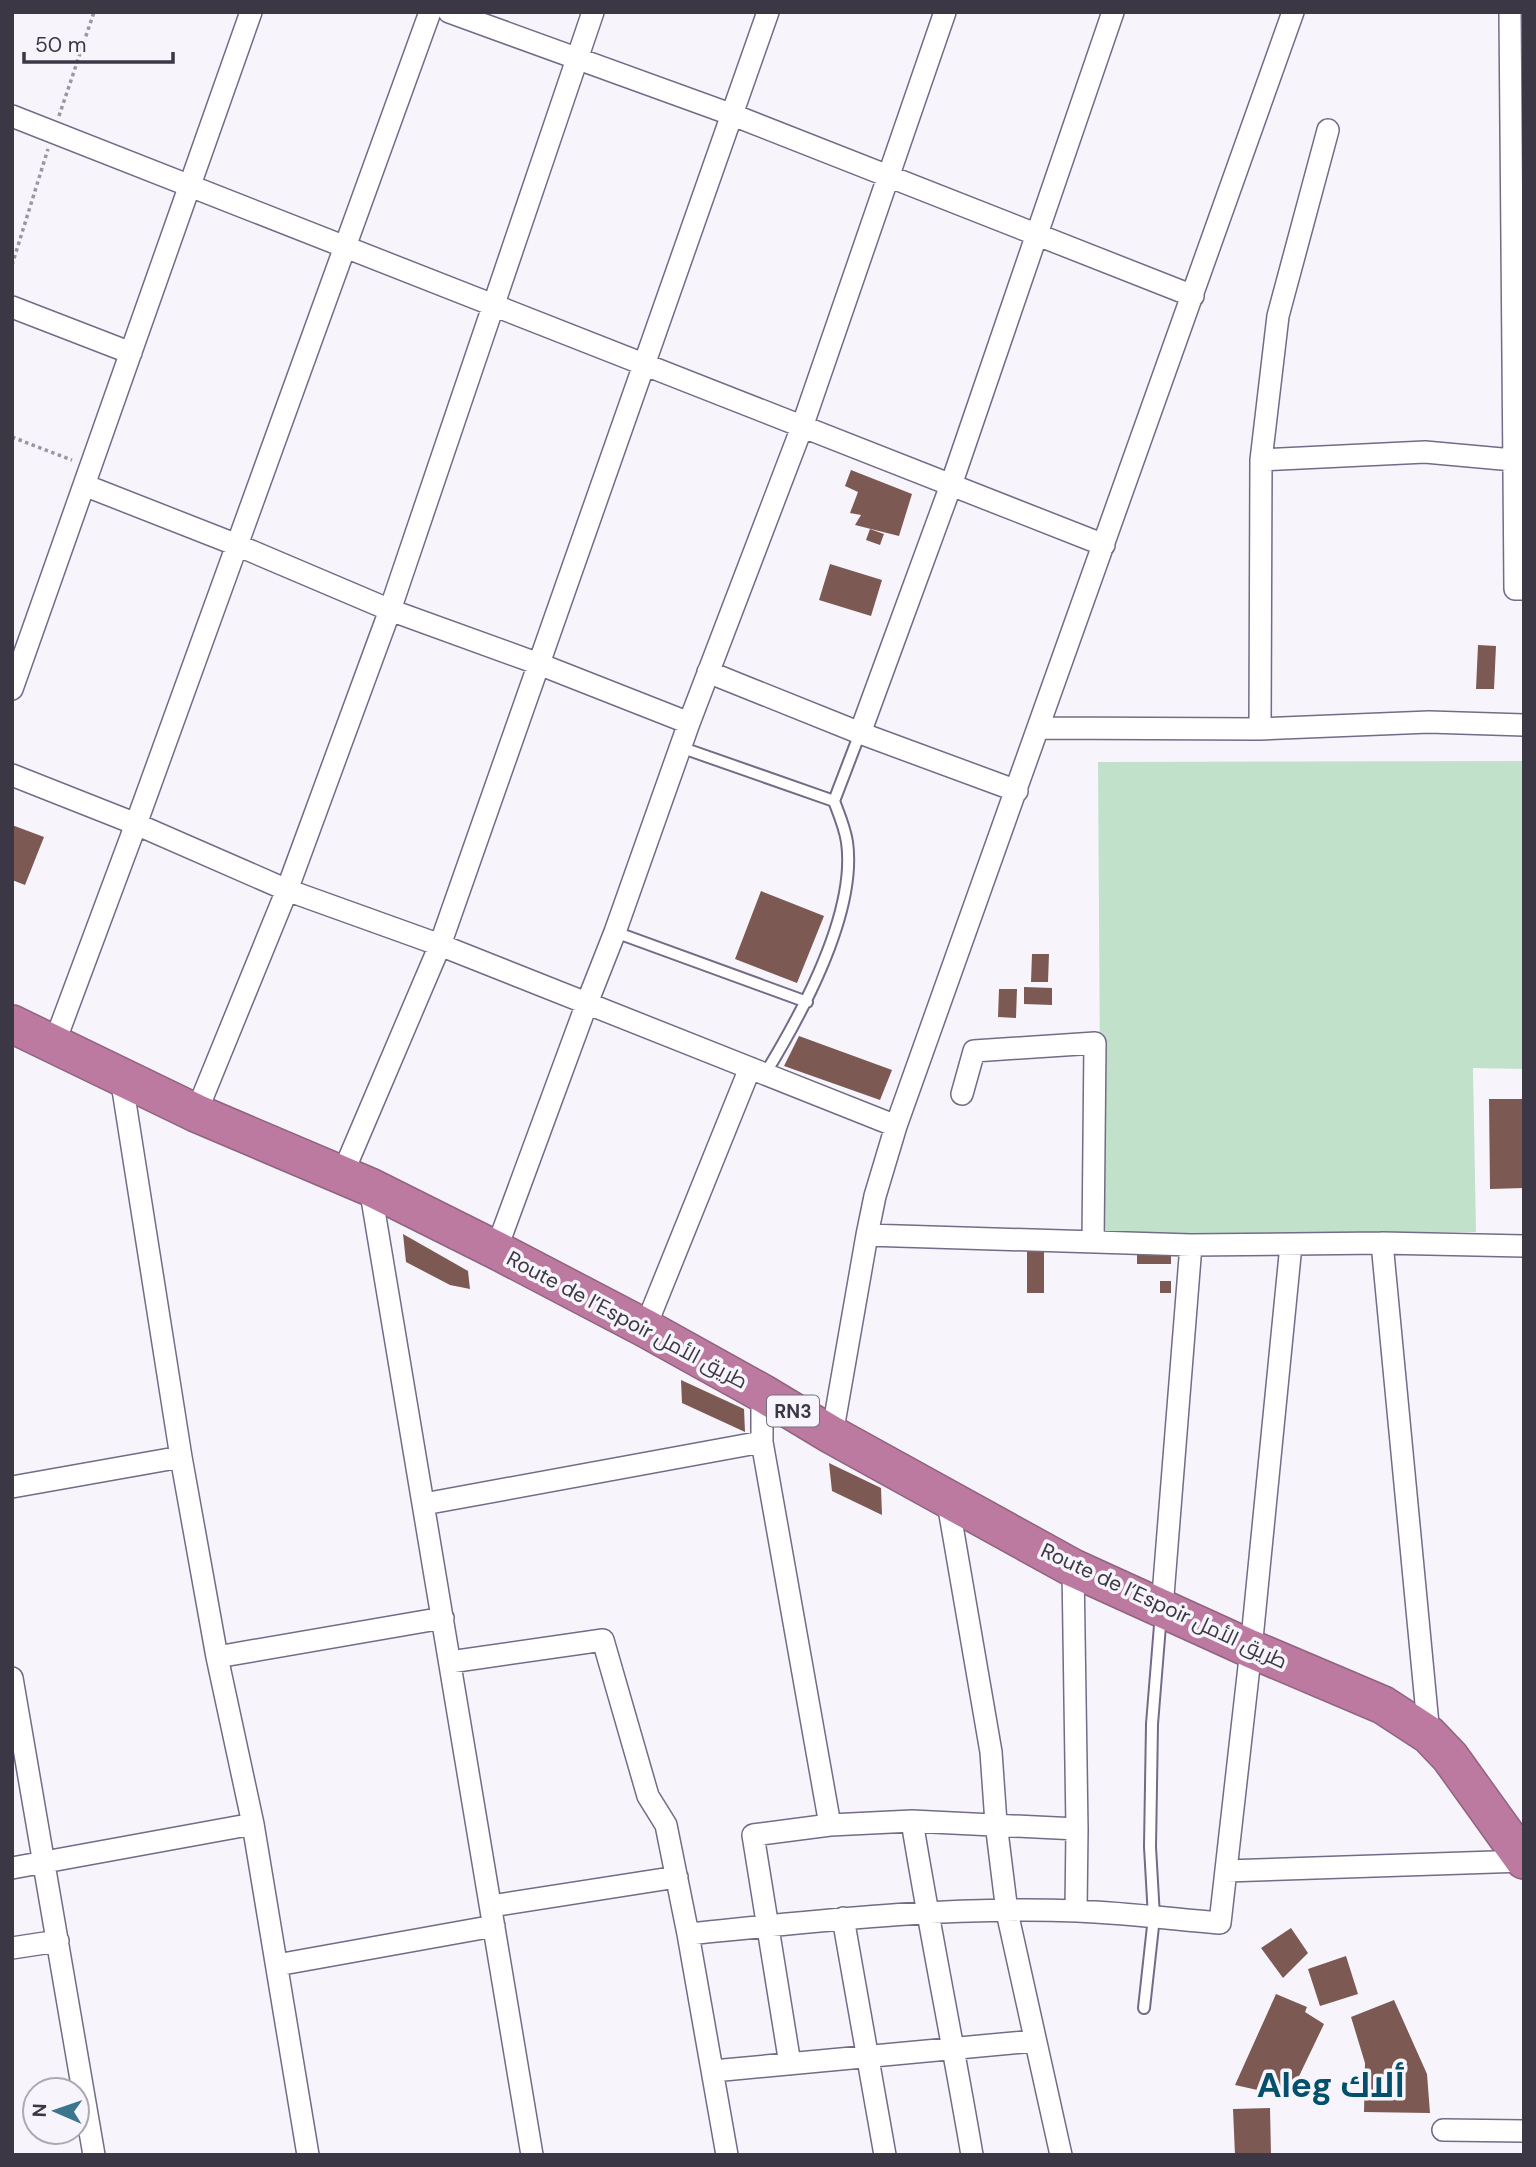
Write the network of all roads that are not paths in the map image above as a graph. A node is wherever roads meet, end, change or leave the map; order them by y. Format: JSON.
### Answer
{"nodes":[{"id":1,"x":251,"y":12,"type":"edge"},
{"id":2,"x":430,"y":12,"type":"edge"},
{"id":3,"x":449,"y":12,"type":"edge"},
{"id":4,"x":593,"y":12,"type":"edge"},
{"id":5,"x":768,"y":12,"type":"edge"},
{"id":6,"x":945,"y":12,"type":"edge"},
{"id":7,"x":1113,"y":12,"type":"edge"},
{"id":8,"x":1510,"y":12,"type":"edge"},
{"id":9,"x":1292,"y":14,"type":"edge"},
{"id":10,"x":578,"y":59,"type":"junction"},
{"id":11,"x":733,"y":115,"type":"junction"},
{"id":12,"x":12,"y":116,"type":"edge"},
{"id":13,"x":1328,"y":130,"type":"dead end"},
{"id":14,"x":890,"y":176,"type":"junction"},
{"id":15,"x":190,"y":186,"type":"junction"},
{"id":16,"x":1037,"y":234,"type":"junction"},
{"id":17,"x":1518,"y":236,"type":"edge"},
{"id":18,"x":345,"y":247,"type":"junction"},
{"id":19,"x":1193,"y":296,"type":"junction"},
{"id":20,"x":493,"y":306,"type":"junction"},
{"id":21,"x":12,"y":307,"type":"edge"},
{"id":22,"x":131,"y":353,"type":"junction"},
{"id":23,"x":644,"y":365,"type":"junction"},
{"id":24,"x":802,"y":427,"type":"junction"},
{"id":25,"x":1261,"y":460,"type":"junction"},
{"id":26,"x":1519,"y":461,"type":"edge"},
{"id":27,"x":87,"y":476,"type":"junction"},
{"id":28,"x":951,"y":485,"type":"junction"},
{"id":29,"x":237,"y":545,"type":"junction"},
{"id":30,"x":1104,"y":545,"type":"junction"},
{"id":31,"x":1524,"y":589,"type":"edge"},
{"id":32,"x":390,"y":610,"type":"junction"},
{"id":33,"x":539,"y":664,"type":"junction"},
{"id":34,"x":708,"y":672,"type":"junction"},
{"id":35,"x":12,"y":690,"type":"edge"},
{"id":36,"x":689,"y":723,"type":"junction"},
{"id":37,"x":1524,"y":725,"type":"edge"},
{"id":38,"x":1039,"y":728,"type":"junction"},
{"id":39,"x":1260,"y":729,"type":"junction"},
{"id":40,"x":860,"y":733,"type":"junction"},
{"id":41,"x":680,"y":747,"type":"junction"},
{"id":42,"x":12,"y":775,"type":"edge"},
{"id":43,"x":1017,"y":791,"type":"junction"},
{"id":44,"x":834,"y":801,"type":"junction"},
{"id":45,"x":136,"y":824,"type":"junction"},
{"id":46,"x":287,"y":890,"type":"junction"},
{"id":47,"x":615,"y":932,"type":"junction"},
{"id":48,"x":440,"y":945,"type":"junction"},
{"id":49,"x":807,"y":1002,"type":"junction"},
{"id":50,"x":587,"y":1003,"type":"junction"},
{"id":51,"x":12,"y":1024,"type":"edge"},
{"id":52,"x":54,"y":1044,"type":"junction"},
{"id":53,"x":758,"y":1071,"type":"junction"},
{"id":54,"x":121,"y":1077,"type":"junction"},
{"id":55,"x":962,"y":1094,"type":"dead end"},
{"id":56,"x":196,"y":1113,"type":"junction"},
{"id":57,"x":896,"y":1126,"type":"junction"},
{"id":58,"x":356,"y":1181,"type":"junction"},
{"id":59,"x":867,"y":1235,"type":"junction"},
{"id":60,"x":1093,"y":1242,"type":"junction"},
{"id":61,"x":1382,"y":1243,"type":"junction"},
{"id":62,"x":1191,"y":1245,"type":"junction"},
{"id":63,"x":1291,"y":1245,"type":"junction"},
{"id":64,"x":1524,"y":1246,"type":"edge"},
{"id":65,"x":496,"y":1250,"type":"junction"},
{"id":66,"x":645,"y":1328,"type":"junction"},
{"id":67,"x":762,"y":1393,"type":"junction"},
{"id":68,"x":832,"y":1435,"type":"junction"},
{"id":69,"x":762,"y":1442,"type":"junction"},
{"id":70,"x":181,"y":1457,"type":"junction"},
{"id":71,"x":12,"y":1487,"type":"edge"},
{"id":72,"x":947,"y":1497,"type":"junction"},
{"id":73,"x":424,"y":1504,"type":"junction"},
{"id":74,"x":1073,"y":1568,"type":"junction"},
{"id":75,"x":1162,"y":1608,"type":"junction"},
{"id":76,"x":443,"y":1618,"type":"junction"},
{"id":77,"x":1251,"y":1649,"type":"junction"},
{"id":78,"x":217,"y":1657,"type":"junction"},
{"id":79,"x":450,"y":1662,"type":"junction"},
{"id":80,"x":12,"y":1678,"type":"edge"},
{"id":81,"x":1429,"y":1735,"type":"junction"},
{"id":82,"x":912,"y":1821,"type":"junction"},
{"id":83,"x":996,"y":1823,"type":"junction"},
{"id":84,"x":253,"y":1824,"type":"junction"},
{"id":85,"x":830,"y":1825,"type":"junction"},
{"id":86,"x":1077,"y":1829,"type":"junction"},
{"id":87,"x":1524,"y":1860,"type":"edge"},
{"id":88,"x":43,"y":1863,"type":"junction"},
{"id":89,"x":12,"y":1868,"type":"edge"},
{"id":90,"x":1226,"y":1871,"type":"junction"},
{"id":91,"x":677,"y":1877,"type":"junction"},
{"id":92,"x":1076,"y":1911,"type":"junction"},
{"id":93,"x":1007,"y":1912,"type":"junction"},
{"id":94,"x":927,"y":1914,"type":"junction"},
{"id":95,"x":493,"y":1916,"type":"junction"},
{"id":96,"x":1154,"y":1917,"type":"junction"},
{"id":97,"x":843,"y":1919,"type":"junction"},
{"id":98,"x":768,"y":1926,"type":"junction"},
{"id":99,"x":688,"y":1934,"type":"junction"},
{"id":100,"x":58,"y":1941,"type":"junction"},
{"id":101,"x":12,"y":1948,"type":"edge"},
{"id":102,"x":277,"y":1965,"type":"junction"},
{"id":103,"x":1144,"y":2008,"type":"dead end"},
{"id":104,"x":1034,"y":2041,"type":"junction"},
{"id":105,"x":954,"y":2048,"type":"junction"},
{"id":106,"x":867,"y":2056,"type":"junction"},
{"id":107,"x":790,"y":2064,"type":"junction"},
{"id":108,"x":713,"y":2071,"type":"junction"},
{"id":109,"x":1443,"y":2130,"type":"dead end"},
{"id":110,"x":1524,"y":2131,"type":"edge"},
{"id":111,"x":94,"y":2155,"type":"edge"},
{"id":112,"x":308,"y":2155,"type":"edge"},
{"id":113,"x":532,"y":2155,"type":"edge"},
{"id":114,"x":727,"y":2155,"type":"edge"},
{"id":115,"x":885,"y":2155,"type":"edge"},
{"id":116,"x":972,"y":2155,"type":"edge"},
{"id":117,"x":1061,"y":2155,"type":"edge"}],
"edges":[{"from":1,"to":15,"type":"street"},
{"from":2,"to":18,"type":"street"},
{"from":3,"to":10,"type":"street"},
{"from":4,"to":10,"type":"street"},
{"from":5,"to":11,"type":"street"},
{"from":6,"to":14,"type":"street"},
{"from":7,"to":16,"type":"street"},
{"from":8,"to":17,"type":"street"},
{"from":9,"to":19,"type":"street"},
{"from":10,"to":11,"type":"street"},
{"from":10,"to":20,"type":"street"},
{"from":11,"to":14,"type":"street"},
{"from":11,"to":23,"type":"street"},
{"from":12,"to":15,"type":"street"},
{"from":13,"to":25,"type":"street"},
{"from":14,"to":16,"type":"street"},
{"from":14,"to":24,"type":"street"},
{"from":15,"to":18,"type":"street"},
{"from":15,"to":22,"type":"street"},
{"from":16,"to":19,"type":"street"},
{"from":16,"to":28,"type":"street"},
{"from":17,"to":26,"type":"street"},
{"from":18,"to":20,"type":"street"},
{"from":18,"to":29,"type":"street"},
{"from":19,"to":30,"type":"street"},
{"from":20,"to":23,"type":"street"},
{"from":20,"to":32,"type":"street"},
{"from":21,"to":22,"type":"street"},
{"from":22,"to":27,"type":"street"},
{"from":23,"to":24,"type":"street"},
{"from":23,"to":33,"type":"street"},
{"from":24,"to":28,"type":"street"},
{"from":24,"to":34,"type":"street"},
{"from":25,"to":26,"type":"street"},
{"from":25,"to":39,"type":"street"},
{"from":26,"to":31,"type":"street"},
{"from":27,"to":29,"type":"street"},
{"from":27,"to":35,"type":"street"},
{"from":28,"to":30,"type":"street"},
{"from":28,"to":40,"type":"street"},
{"from":29,"to":32,"type":"street"},
{"from":29,"to":45,"type":"street"},
{"from":30,"to":38,"type":"street"},
{"from":32,"to":33,"type":"street"},
{"from":32,"to":46,"type":"street"},
{"from":33,"to":36,"type":"street"},
{"from":33,"to":48,"type":"street"},
{"from":34,"to":36,"type":"street"},
{"from":34,"to":40,"type":"street"},
{"from":36,"to":41,"type":"street"},
{"from":37,"to":39,"type":"street"},
{"from":38,"to":39,"type":"street"},
{"from":38,"to":43,"type":"street"},
{"from":40,"to":43,"type":"street"},
{"from":40,"to":44,"type":"lane"},
{"from":41,"to":44,"type":"lane"},
{"from":41,"to":47,"type":"street"},
{"from":42,"to":45,"type":"street"},
{"from":43,"to":57,"type":"street"},
{"from":44,"to":49,"type":"lane"},
{"from":45,"to":46,"type":"street"},
{"from":45,"to":52,"type":"street"},
{"from":46,"to":48,"type":"street"},
{"from":46,"to":56,"type":"street"},
{"from":47,"to":49,"type":"lane"},
{"from":47,"to":50,"type":"street"},
{"from":48,"to":50,"type":"street"},
{"from":48,"to":58,"type":"street"},
{"from":49,"to":53,"type":"lane"},
{"from":50,"to":53,"type":"street"},
{"from":50,"to":65,"type":"street"},
{"from":51,"to":52,"type":"highway","name":"Route de l’Espoir طريق الأمل","number":"RN3"},
{"from":52,"to":54,"type":"highway","name":"Route de l’Espoir طريق الأمل","number":"RN3"},
{"from":53,"to":57,"type":"street"},
{"from":53,"to":66,"type":"street"},
{"from":54,"to":56,"type":"highway","name":"Route de l’Espoir طريق الأمل","number":"RN3"},
{"from":54,"to":70,"type":"street"},
{"from":55,"to":60,"type":"street"},
{"from":56,"to":58,"type":"highway","name":"Route de l’Espoir طريق الأمل","number":"RN3"},
{"from":57,"to":59,"type":"street"},
{"from":58,"to":65,"type":"highway","name":"Route de l’Espoir طريق الأمل","number":"RN3"},
{"from":58,"to":73,"type":"street"},
{"from":59,"to":60,"type":"street"},
{"from":59,"to":68,"type":"street"},
{"from":60,"to":62,"type":"street"},
{"from":61,"to":63,"type":"street"},
{"from":61,"to":64,"type":"street"},
{"from":61,"to":81,"type":"street"},
{"from":62,"to":63,"type":"street"},
{"from":62,"to":75,"type":"street"},
{"from":63,"to":77,"type":"street"},
{"from":65,"to":66,"type":"highway","name":"Route de l’Espoir طريق الأمل","number":"RN3"},
{"from":66,"to":67,"type":"highway","name":"Route de l’Espoir طريق الأمل","number":"RN3"},
{"from":67,"to":68,"type":"highway","name":"Route de l’Espoir طريق الأمل","number":"RN3"},
{"from":67,"to":69,"type":"street"},
{"from":68,"to":72,"type":"highway","name":"Route de l’Espoir طريق الأمل","number":"RN3"},
{"from":69,"to":73,"type":"street"},
{"from":69,"to":85,"type":"street"},
{"from":70,"to":71,"type":"street"},
{"from":70,"to":78,"type":"street"},
{"from":72,"to":74,"type":"highway","name":"Route de l’Espoir طريق الأمل","number":"RN3"},
{"from":72,"to":83,"type":"street"},
{"from":73,"to":76,"type":"street"},
{"from":74,"to":75,"type":"highway","name":"Route de l’Espoir طريق الأمل","number":"RN3"},
{"from":74,"to":86,"type":"street"},
{"from":75,"to":77,"type":"highway","name":"Route de l’Espoir طريق الأمل","number":"RN3"},
{"from":75,"to":96,"type":"lane"},
{"from":76,"to":78,"type":"street"},
{"from":76,"to":79,"type":"street"},
{"from":77,"to":81,"type":"highway","name":"Route de l’Espoir طريق الأمل","number":"RN3"},
{"from":77,"to":90,"type":"street"},
{"from":78,"to":84,"type":"street"},
{"from":79,"to":91,"type":"street"},
{"from":79,"to":95,"type":"street"},
{"from":80,"to":88,"type":"street"},
{"from":81,"to":87,"type":"highway","name":"Route de l’Espoir طريق الأمل","number":"RN3"},
{"from":82,"to":83,"type":"street"},
{"from":82,"to":85,"type":"street"},
{"from":82,"to":94,"type":"street"},
{"from":83,"to":86,"type":"street"},
{"from":83,"to":93,"type":"street"},
{"from":84,"to":88,"type":"street"},
{"from":84,"to":102,"type":"street"},
{"from":85,"to":98,"type":"street"},
{"from":86,"to":92,"type":"street"},
{"from":87,"to":90,"type":"street"},
{"from":88,"to":89,"type":"street"},
{"from":88,"to":100,"type":"street"},
{"from":90,"to":96,"type":"street"},
{"from":91,"to":95,"type":"street"},
{"from":91,"to":99,"type":"street"},
{"from":92,"to":93,"type":"street"},
{"from":92,"to":96,"type":"street"},
{"from":93,"to":94,"type":"street"},
{"from":93,"to":104,"type":"street"},
{"from":94,"to":97,"type":"street"},
{"from":94,"to":105,"type":"street"},
{"from":95,"to":102,"type":"street"},
{"from":95,"to":113,"type":"street"},
{"from":96,"to":103,"type":"lane"},
{"from":97,"to":98,"type":"street"},
{"from":97,"to":106,"type":"street"},
{"from":98,"to":99,"type":"street"},
{"from":98,"to":107,"type":"street"},
{"from":99,"to":108,"type":"street"},
{"from":100,"to":101,"type":"street"},
{"from":100,"to":111,"type":"street"},
{"from":102,"to":112,"type":"street"},
{"from":104,"to":105,"type":"street"},
{"from":104,"to":117,"type":"street"},
{"from":105,"to":106,"type":"street"},
{"from":105,"to":116,"type":"street"},
{"from":106,"to":107,"type":"street"},
{"from":106,"to":115,"type":"street"},
{"from":107,"to":108,"type":"street"},
{"from":108,"to":114,"type":"street"},
{"from":109,"to":110,"type":"street"}]}
